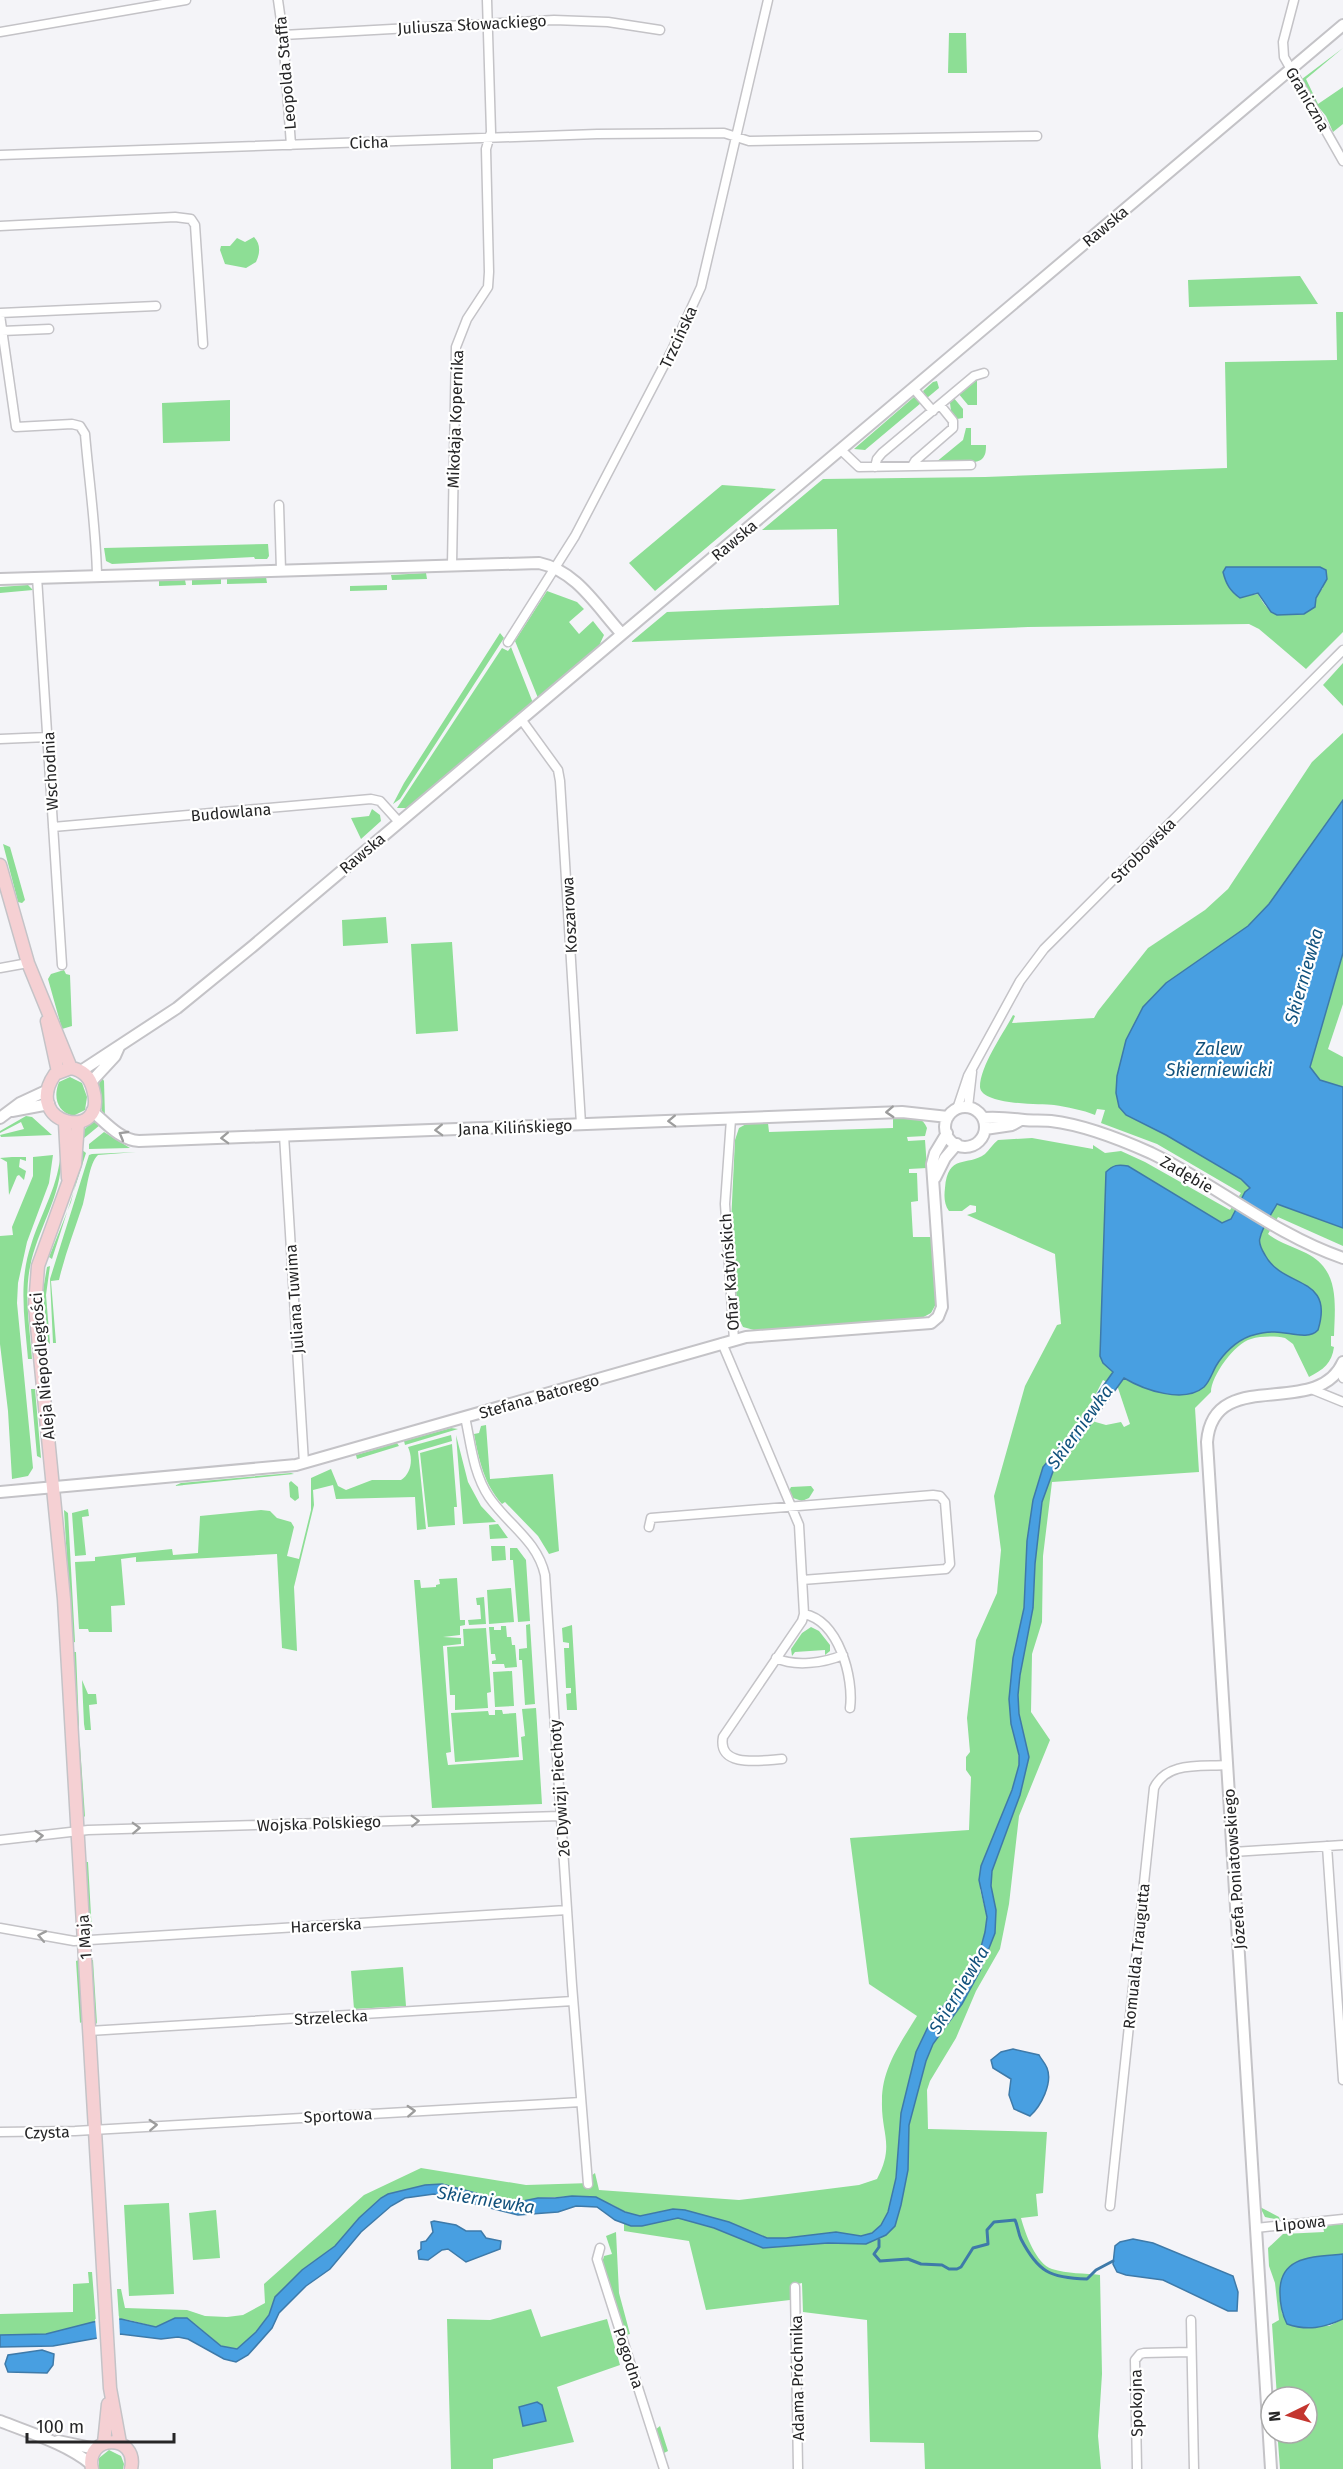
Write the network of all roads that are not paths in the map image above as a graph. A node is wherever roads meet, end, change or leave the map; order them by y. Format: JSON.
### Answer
{"nodes":[{"id":1,"x":186,"y":0,"type":"edge"},
{"id":2,"x":278,"y":0,"type":"edge"},
{"id":3,"x":487,"y":0,"type":"edge"},
{"id":4,"x":768,"y":0,"type":"edge"},
{"id":5,"x":1294,"y":0,"type":"edge"},
{"id":6,"x":488,"y":24,"type":"junction"},
{"id":7,"x":1343,"y":25,"type":"edge"},
{"id":8,"x":660,"y":30,"type":"dead end"},
{"id":9,"x":0,"y":32,"type":"edge"},
{"id":10,"x":283,"y":35,"type":"junction"},
{"id":11,"x":1290,"y":70,"type":"junction"},
{"id":12,"x":1037,"y":136,"type":"dead end"},
{"id":13,"x":489,"y":137,"type":"junction"},
{"id":14,"x":737,"y":138,"type":"junction"},
{"id":15,"x":291,"y":145,"type":"junction"},
{"id":16,"x":0,"y":155,"type":"edge"},
{"id":17,"x":1343,"y":161,"type":"edge"},
{"id":18,"x":0,"y":226,"type":"edge"},
{"id":19,"x":156,"y":306,"type":"dead end"},
{"id":20,"x":0,"y":314,"type":"edge"},
{"id":21,"x":49,"y":329,"type":"dead end"},
{"id":22,"x":2,"y":331,"type":"junction"},
{"id":23,"x":203,"y":344,"type":"dead end"},
{"id":24,"x":984,"y":373,"type":"dead end"},
{"id":25,"x":913,"y":388,"type":"junction"},
{"id":26,"x":937,"y":408,"type":"junction"},
{"id":27,"x":841,"y":450,"type":"junction"},
{"id":28,"x":971,"y":465,"type":"dead end"},
{"id":29,"x":912,"y":466,"type":"junction"},
{"id":30,"x":875,"y":467,"type":"junction"},
{"id":31,"x":279,"y":505,"type":"dead end"},
{"id":32,"x":452,"y":565,"type":"junction"},
{"id":33,"x":555,"y":567,"type":"junction"},
{"id":34,"x":281,"y":570,"type":"junction"},
{"id":35,"x":97,"y":575,"type":"junction"},
{"id":36,"x":37,"y":577,"type":"junction"},
{"id":37,"x":0,"y":579,"type":"edge"},
{"id":38,"x":622,"y":634,"type":"junction"},
{"id":39,"x":508,"y":642,"type":"dead end"},
{"id":40,"x":1343,"y":650,"type":"edge"},
{"id":41,"x":521,"y":719,"type":"junction"},
{"id":42,"x":48,"y":737,"type":"junction"},
{"id":43,"x":0,"y":739,"type":"edge"},
{"id":44,"x":399,"y":822,"type":"junction"},
{"id":45,"x":53,"y":827,"type":"junction"},
{"id":46,"x":0,"y":865,"type":"edge"},
{"id":47,"x":28,"y":963,"type":"junction"},
{"id":48,"x":62,"y":965,"type":"dead end"},
{"id":49,"x":0,"y":968,"type":"edge"},
{"id":50,"x":45,"y":1008,"type":"junction"},
{"id":51,"x":119,"y":1047,"type":"junction"},
{"id":52,"x":76,"y":1070,"type":"junction"},
{"id":53,"x":58,"y":1072,"type":"junction"},
{"id":54,"x":972,"y":1072,"type":"junction"},
{"id":55,"x":91,"y":1082,"type":"junction"},
{"id":56,"x":48,"y":1090,"type":"junction"},
{"id":57,"x":49,"y":1104,"type":"junction"},
{"id":58,"x":968,"y":1107,"type":"junction"},
{"id":59,"x":11,"y":1111,"type":"junction"},
{"id":60,"x":92,"y":1111,"type":"junction"},
{"id":61,"x":952,"y":1113,"type":"junction"},
{"id":62,"x":0,"y":1118,"type":"edge"},
{"id":63,"x":731,"y":1119,"type":"junction"},
{"id":64,"x":72,"y":1123,"type":"junction"},
{"id":65,"x":984,"y":1123,"type":"junction"},
{"id":66,"x":581,"y":1124,"type":"junction"},
{"id":67,"x":947,"y":1133,"type":"junction"},
{"id":68,"x":284,"y":1135,"type":"junction"},
{"id":69,"x":957,"y":1144,"type":"junction"},
{"id":70,"x":935,"y":1178,"type":"junction"},
{"id":71,"x":1343,"y":1258,"type":"edge"},
{"id":72,"x":734,"y":1340,"type":"junction"},
{"id":73,"x":722,"y":1343,"type":"junction"},
{"id":74,"x":1342,"y":1370,"type":"edge"},
{"id":75,"x":1311,"y":1389,"type":"junction"},
{"id":76,"x":1343,"y":1402,"type":"edge"},
{"id":77,"x":465,"y":1417,"type":"junction"},
{"id":78,"x":304,"y":1463,"type":"junction"},
{"id":79,"x":52,"y":1487,"type":"junction"},
{"id":80,"x":0,"y":1492,"type":"edge"},
{"id":81,"x":791,"y":1507,"type":"junction"},
{"id":82,"x":650,"y":1527,"type":"dead end"},
{"id":83,"x":802,"y":1580,"type":"junction"},
{"id":84,"x":804,"y":1614,"type":"junction"},
{"id":85,"x":843,"y":1655,"type":"junction"},
{"id":86,"x":776,"y":1658,"type":"junction"},
{"id":87,"x":850,"y":1708,"type":"dead end"},
{"id":88,"x":782,"y":1759,"type":"dead end"},
{"id":89,"x":1227,"y":1765,"type":"junction"},
{"id":90,"x":561,"y":1816,"type":"junction"},
{"id":91,"x":77,"y":1830,"type":"junction"},
{"id":92,"x":0,"y":1840,"type":"edge"},
{"id":93,"x":1343,"y":1845,"type":"edge"},
{"id":94,"x":1327,"y":1846,"type":"junction"},
{"id":95,"x":1233,"y":1852,"type":"junction"},
{"id":96,"x":567,"y":1910,"type":"junction"},
{"id":97,"x":0,"y":1928,"type":"edge"},
{"id":98,"x":84,"y":1940,"type":"junction"},
{"id":99,"x":573,"y":2001,"type":"junction"},
{"id":100,"x":89,"y":2031,"type":"junction"},
{"id":101,"x":1343,"y":2080,"type":"edge"},
{"id":102,"x":581,"y":2102,"type":"junction"},
{"id":103,"x":95,"y":2130,"type":"junction"},
{"id":104,"x":0,"y":2132,"type":"edge"},
{"id":105,"x":588,"y":2184,"type":"dead end"},
{"id":106,"x":1110,"y":2206,"type":"dead end"},
{"id":107,"x":1343,"y":2219,"type":"edge"},
{"id":108,"x":1256,"y":2228,"type":"junction"},
{"id":109,"x":600,"y":2248,"type":"dead end"},
{"id":110,"x":795,"y":2287,"type":"dead end"},
{"id":111,"x":1191,"y":2320,"type":"dead end"},
{"id":112,"x":1191,"y":2352,"type":"junction"},
{"id":113,"x":110,"y":2388,"type":"junction"},
{"id":114,"x":0,"y":2421,"type":"edge"},
{"id":115,"x":46,"y":2439,"type":"junction"},
{"id":116,"x":120,"y":2443,"type":"junction"},
{"id":117,"x":100,"y":2446,"type":"junction"},
{"id":118,"x":91,"y":2467,"type":"edge"},
{"id":119,"x":132,"y":2469,"type":"edge"},
{"id":120,"x":664,"y":2469,"type":"edge"},
{"id":121,"x":798,"y":2469,"type":"edge"},
{"id":122,"x":1137,"y":2469,"type":"edge"},
{"id":123,"x":1194,"y":2469,"type":"edge"},
{"id":124,"x":1271,"y":2469,"type":"edge"}],
"edges":[{"from":1,"to":9,"type":"street"},
{"from":2,"to":10,"type":"street","name":"Leopolda Staffa"},
{"from":3,"to":6,"type":"street","name":"Mikołaja Kopernika"},
{"from":4,"to":14,"type":"street","name":"Trzcińska"},
{"from":5,"to":11,"type":"street","name":"Graniczna"},
{"from":6,"to":8,"type":"street","name":"Juliusza Słowackiego"},
{"from":6,"to":10,"type":"street","name":"Juliusza Słowackiego"},
{"from":6,"to":13,"type":"street","name":"Mikołaja Kopernika"},
{"from":7,"to":11,"type":"street","name":"Rawska"},
{"from":10,"to":15,"type":"street","name":"Leopolda Staffa"},
{"from":11,"to":17,"type":"street","name":"Graniczna"},
{"from":11,"to":25,"type":"street","name":"Rawska"},
{"from":12,"to":14,"type":"street","name":"Cicha"},
{"from":13,"to":14,"type":"street","name":"Cicha"},
{"from":13,"to":15,"type":"street","name":"Cicha"},
{"from":13,"to":32,"type":"street","name":"Mikołaja Kopernika"},
{"from":14,"to":33,"type":"street","name":"Trzcińska"},
{"from":15,"to":16,"type":"street","name":"Cicha"},
{"from":18,"to":23,"type":"street"},
{"from":19,"to":20,"type":"street"},
{"from":20,"to":22,"type":"street"},
{"from":21,"to":22,"type":"street"},
{"from":22,"to":35,"type":"street"},
{"from":24,"to":26,"type":"street"},
{"from":25,"to":26,"type":"street"},
{"from":25,"to":27,"type":"street","name":"Rawska"},
{"from":26,"to":29,"type":"street"},
{"from":26,"to":30,"type":"street"},
{"from":27,"to":30,"type":"street"},
{"from":27,"to":38,"type":"street","name":"Rawska"},
{"from":28,"to":29,"type":"street"},
{"from":29,"to":30,"type":"street"},
{"from":31,"to":34,"type":"street"},
{"from":32,"to":33,"type":"street"},
{"from":32,"to":34,"type":"street"},
{"from":33,"to":38,"type":"street"},
{"from":33,"to":39,"type":"street","name":"Trzcińska"},
{"from":34,"to":35,"type":"street"},
{"from":35,"to":36,"type":"street"},
{"from":36,"to":37,"type":"street"},
{"from":36,"to":42,"type":"street","name":"Wschodnia"},
{"from":38,"to":41,"type":"street","name":"Rawska"},
{"from":40,"to":54,"type":"street","name":"Strobowska"},
{"from":41,"to":44,"type":"street","name":"Rawska"},
{"from":41,"to":66,"type":"street","name":"Koszarowa"},
{"from":42,"to":43,"type":"street"},
{"from":42,"to":45,"type":"street","name":"Wschodnia"},
{"from":44,"to":45,"type":"street","name":"Budowlana"},
{"from":44,"to":51,"type":"street","name":"Rawska"},
{"from":45,"to":48,"type":"street","name":"Wschodnia"},
{"from":46,"to":47,"type":"main road"},
{"from":47,"to":49,"type":"street"},
{"from":47,"to":50,"type":"main road"},
{"from":50,"to":52,"type":"main road"},
{"from":50,"to":53,"type":"main road"},
{"from":51,"to":52,"type":"street","name":"Rawska"},
{"from":51,"to":55,"type":"street","name":"Rawska"},
{"from":52,"to":53,"type":"main road"},
{"from":52,"to":55,"type":"main road"},
{"from":53,"to":56,"type":"main road"},
{"from":54,"to":58,"type":"street","name":"Strobowska"},
{"from":54,"to":61,"type":"street","name":"Strobowska"},
{"from":55,"to":60,"type":"main road"},
{"from":56,"to":57,"type":"main road"},
{"from":56,"to":59,"type":"street"},
{"from":57,"to":59,"type":"street"},
{"from":57,"to":64,"type":"main road"},
{"from":58,"to":61,"type":"street"},
{"from":58,"to":65,"type":"street"},
{"from":59,"to":62,"type":"street"},
{"from":60,"to":64,"type":"main road"},
{"from":68,"to":60,"type":"street","name":"Jana Kilińskiego","one_way":true},
{"from":61,"to":63,"type":"street","name":"Jana Kilińskiego","one_way":true},
{"from":61,"to":67,"type":"street"},
{"from":63,"to":66,"type":"street","name":"Jana Kilińskiego","one_way":true},
{"from":63,"to":72,"type":"street","name":"Ofiar Katyńskich"},
{"from":64,"to":79,"type":"main road","name":"Aleja Niepodległości"},
{"from":65,"to":69,"type":"street"},
{"from":65,"to":71,"type":"street","name":"Zadębie"},
{"from":66,"to":68,"type":"street","name":"Jana Kilińskiego","one_way":true},
{"from":67,"to":69,"type":"street"},
{"from":67,"to":70,"type":"street","name":"Stefana Batorego"},
{"from":68,"to":78,"type":"street","name":"Juliana Tuwima"},
{"from":69,"to":70,"type":"street"},
{"from":70,"to":72,"type":"street","name":"Stefana Batorego"},
{"from":72,"to":73,"type":"street","name":"Stefana Batorego"},
{"from":73,"to":77,"type":"street","name":"Stefana Batorego"},
{"from":73,"to":81,"type":"street"},
{"from":74,"to":75,"type":"street","name":"Józefa Poniatowskiego"},
{"from":75,"to":76,"type":"street"},
{"from":75,"to":89,"type":"street","name":"Józefa Poniatowskiego"},
{"from":77,"to":78,"type":"street","name":"Stefana Batorego"},
{"from":77,"to":90,"type":"street","name":"26 Dywizji Piechoty"},
{"from":78,"to":79,"type":"street","name":"Stefana Batorego"},
{"from":79,"to":80,"type":"street","name":"Stefana Batorego"},
{"from":79,"to":91,"type":"main road","name":"1 Maja"},
{"from":81,"to":82,"type":"street"},
{"from":81,"to":83,"type":"street"},
{"from":81,"to":83,"type":"street"},
{"from":83,"to":84,"type":"street"},
{"from":84,"to":85,"type":"street"},
{"from":84,"to":86,"type":"street"},
{"from":85,"to":86,"type":"street"},
{"from":85,"to":87,"type":"street"},
{"from":86,"to":88,"type":"street"},
{"from":89,"to":95,"type":"street","name":"Józefa Poniatowskiego"},
{"from":89,"to":106,"type":"street","name":"Romualda Traugutta"},
{"from":91,"to":90,"type":"street","name":"Wojska Polskiego","one_way":true},
{"from":90,"to":96,"type":"street","name":"26 Dywizji Piechoty"},
{"from":92,"to":91,"type":"street","name":"Wojska Polskiego","one_way":true},
{"from":91,"to":98,"type":"main road","name":"1 Maja"},
{"from":93,"to":94,"type":"street"},
{"from":94,"to":95,"type":"street"},
{"from":94,"to":101,"type":"street"},
{"from":95,"to":108,"type":"street","name":"Józefa Poniatowskiego"},
{"from":96,"to":98,"type":"street","name":"Harcerska"},
{"from":96,"to":99,"type":"street","name":"26 Dywizji Piechoty"},
{"from":98,"to":97,"type":"street","name":"Harcerska","one_way":true},
{"from":98,"to":100,"type":"main road","name":"1 Maja"},
{"from":99,"to":100,"type":"street","name":"Strzelecka"},
{"from":99,"to":102,"type":"street","name":"26 Dywizji Piechoty"},
{"from":100,"to":103,"type":"main road","name":"1 Maja"},
{"from":103,"to":102,"type":"street","name":"Sportowa","one_way":true},
{"from":102,"to":105,"type":"street","name":"26 Dywizji Piechoty"},
{"from":103,"to":104,"type":"street","name":"Czysta"},
{"from":103,"to":113,"type":"main road","name":"1 Maja"},
{"from":107,"to":108,"type":"street","name":"Lipowa"},
{"from":108,"to":124,"type":"street","name":"Józefa Poniatowskiego"},
{"from":109,"to":120,"type":"street","name":"Pogodna"},
{"from":110,"to":121,"type":"street","name":"Adama Próchnika"},
{"from":111,"to":112,"type":"street"},
{"from":112,"to":122,"type":"street","name":"Spokojna"},
{"from":112,"to":123,"type":"street"},
{"from":113,"to":116,"type":"main road","name":"1 Maja"},
{"from":113,"to":117,"type":"main road","name":"1 Maja"},
{"from":114,"to":115,"type":"street"},
{"from":115,"to":117,"type":"street"},
{"from":115,"to":118,"type":"street"},
{"from":116,"to":117,"type":"main road"},
{"from":116,"to":119,"type":"main road","name":"1 Maja"},
{"from":117,"to":118,"type":"main road","name":"1 Maja"}]}
